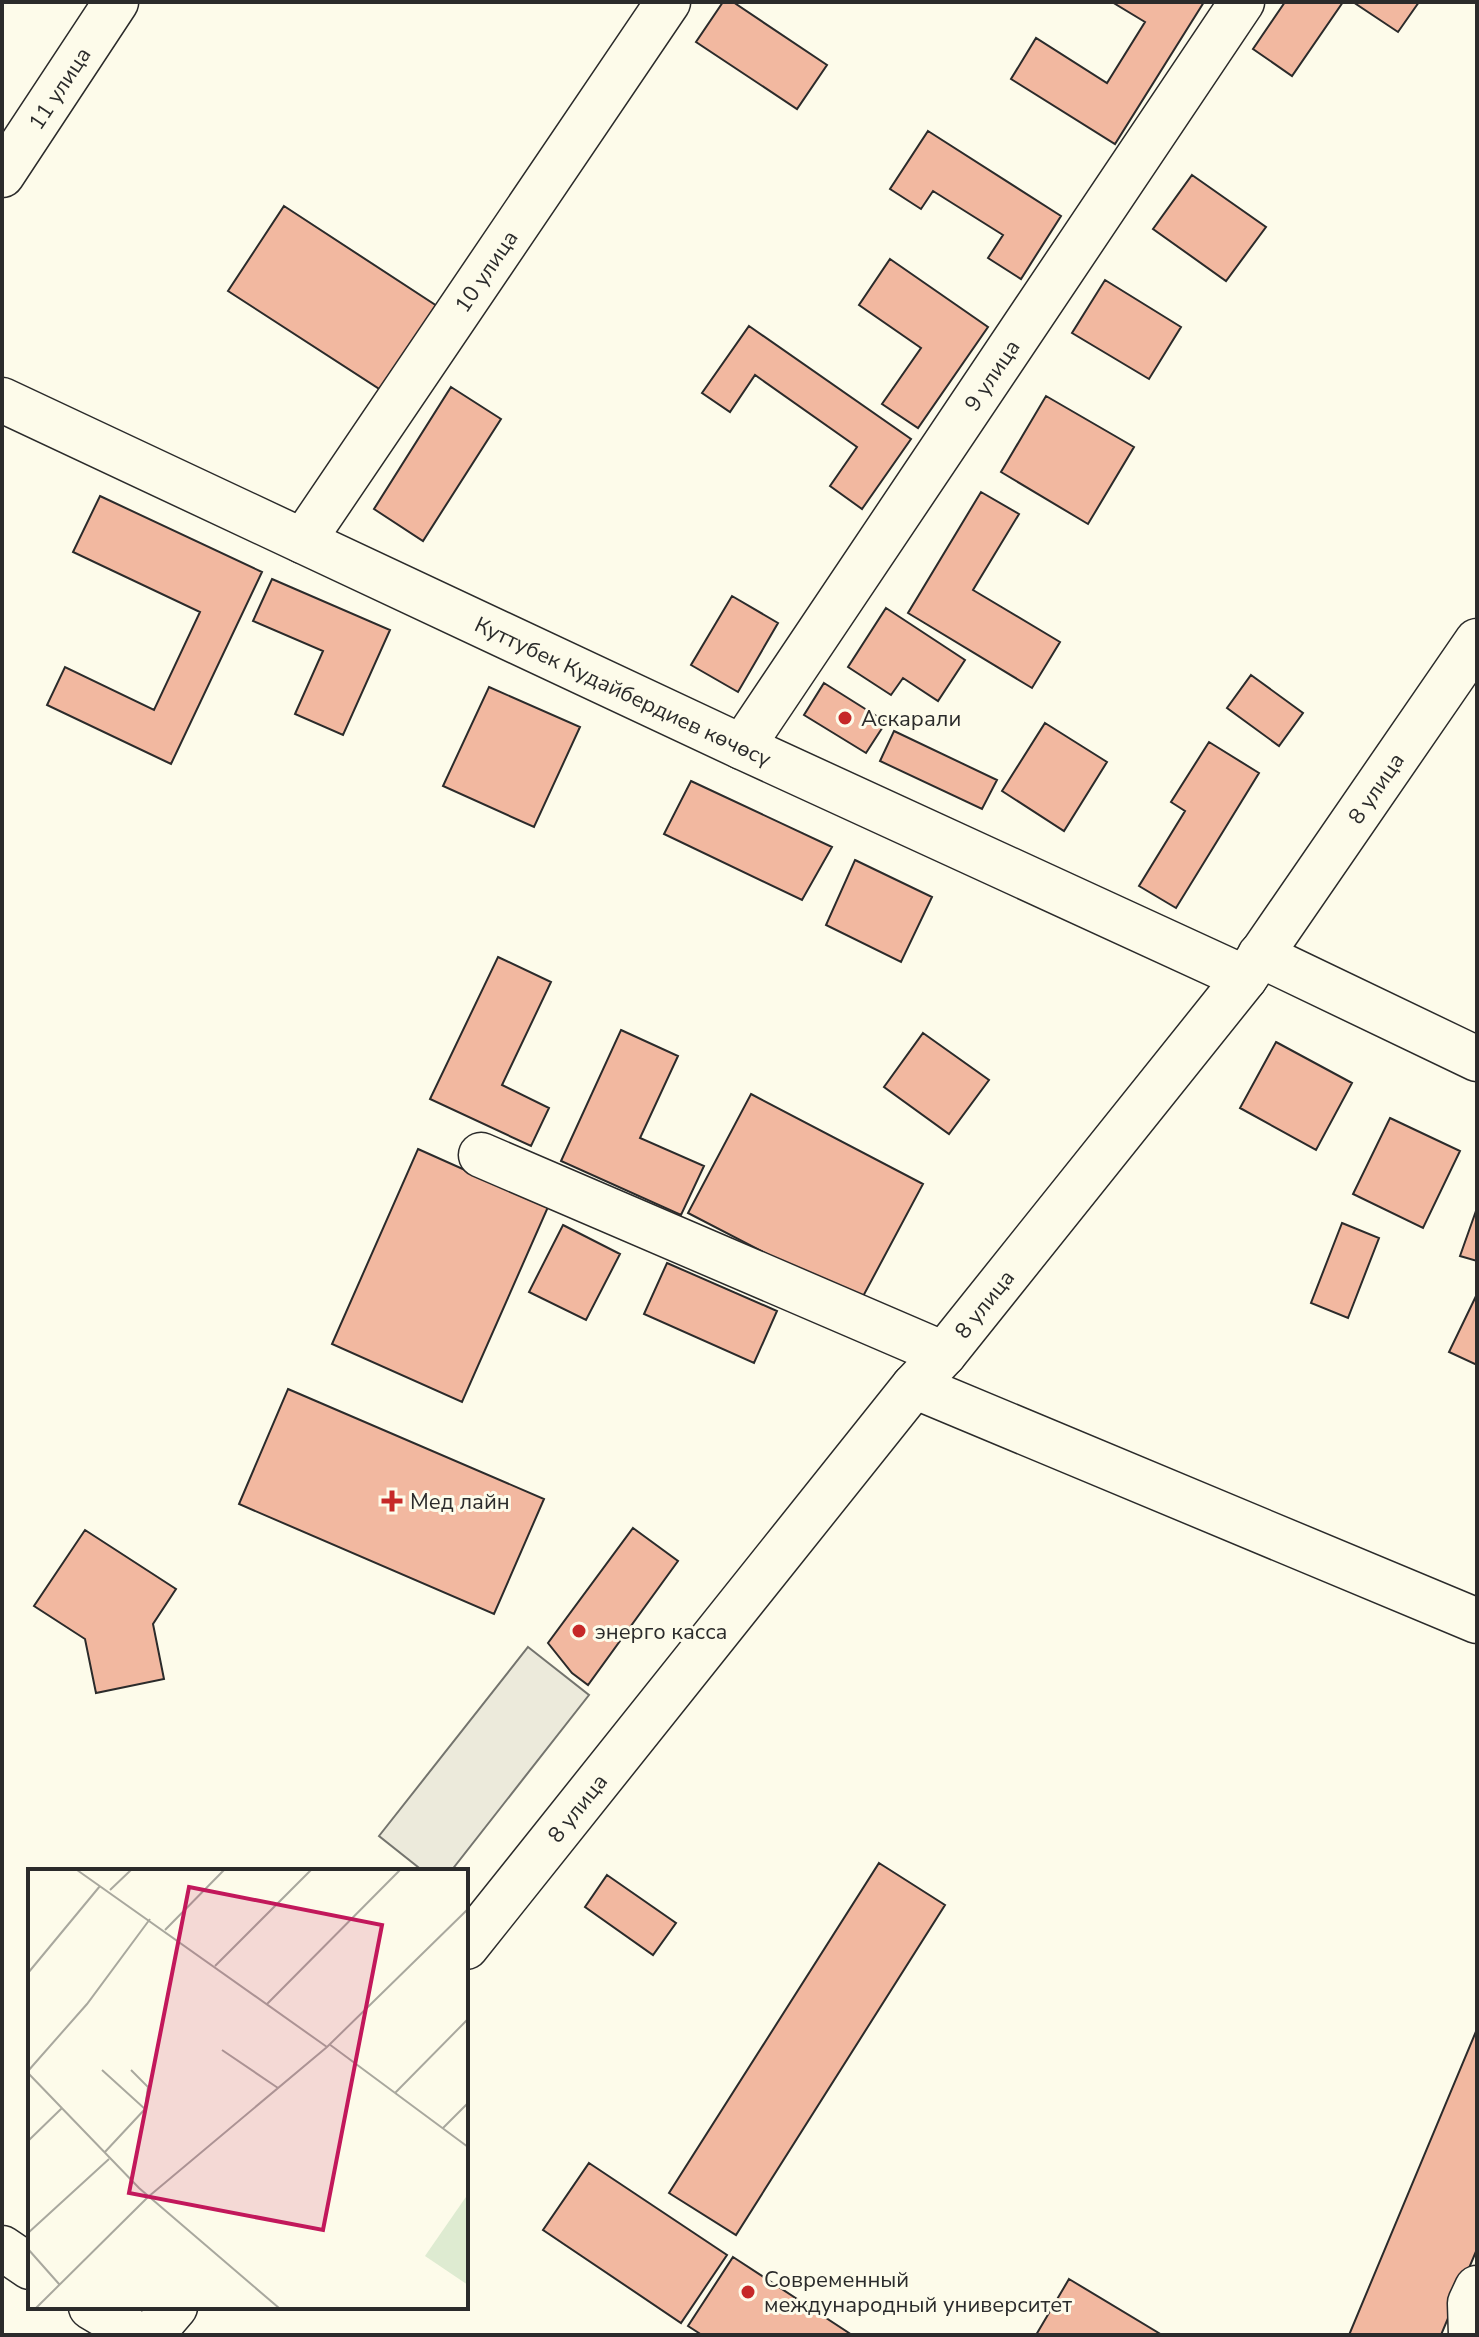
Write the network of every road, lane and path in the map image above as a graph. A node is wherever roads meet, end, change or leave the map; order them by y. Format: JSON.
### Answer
{"nodes":[{"id":1,"x":116,"y":2,"type":"edge"},
{"id":2,"x":668,"y":2,"type":"edge"},
{"id":3,"x":1242,"y":2,"type":"edge"},
{"id":4,"x":2,"y":175,"type":"edge"},
{"id":5,"x":2,"y":400,"type":"edge"},
{"id":6,"x":303,"y":541,"type":"junction"},
{"id":7,"x":1477,"y":641,"type":"edge"},
{"id":8,"x":742,"y":747,"type":"junction"},
{"id":9,"x":1252,"y":967,"type":"junction"},
{"id":10,"x":1477,"y":1059,"type":"edge"},
{"id":11,"x":481,"y":1155,"type":"dead end"},
{"id":12,"x":944,"y":1354,"type":"junction"},
{"id":13,"x":914,"y":1386,"type":"junction"},
{"id":14,"x":1477,"y":1621,"type":"edge"},
{"id":15,"x":468,"y":1944,"type":"edge"},
{"id":16,"x":2,"y":2248,"type":"edge"},
{"id":17,"x":28,"y":2266,"type":"edge"},
{"id":18,"x":1477,"y":2288,"type":"edge"},
{"id":19,"x":94,"y":2309,"type":"edge"},
{"id":20,"x":173,"y":2309,"type":"edge"},
{"id":21,"x":138,"y":2335,"type":"edge"},
{"id":22,"x":151,"y":2335,"type":"edge"},
{"id":23,"x":1471,"y":2335,"type":"edge"}],
"edges":[{"from":1,"to":4,"type":"main road","name":"11 улица"},
{"from":2,"to":6,"type":"main road","name":"10 улица"},
{"from":3,"to":8,"type":"main road","name":"9 улица"},
{"from":5,"to":6,"type":"main road","name":"Куттубек Кудайбердиев көчөсү"},
{"from":6,"to":8,"type":"main road","name":"Куттубек Кудайбердиев көчөсү"},
{"from":7,"to":9,"type":"main road","name":"8 улица"},
{"from":8,"to":9,"type":"main road","name":"Куттубек Кудайбердиев көчөсү"},
{"from":9,"to":10,"type":"main road","name":"Куттубек Кудайбердиев көчөсү"},
{"from":9,"to":12,"type":"main road","name":"8 улица"},
{"from":11,"to":12,"type":"main road"},
{"from":12,"to":13,"type":"main road","name":"8 улица"},
{"from":13,"to":14,"type":"main road"},
{"from":13,"to":15,"type":"main road","name":"8 улица"},
{"from":16,"to":17,"type":"main road"},
{"from":18,"to":23,"type":"main road"},
{"from":19,"to":21,"type":"main road"},
{"from":20,"to":22,"type":"main road"}]}
